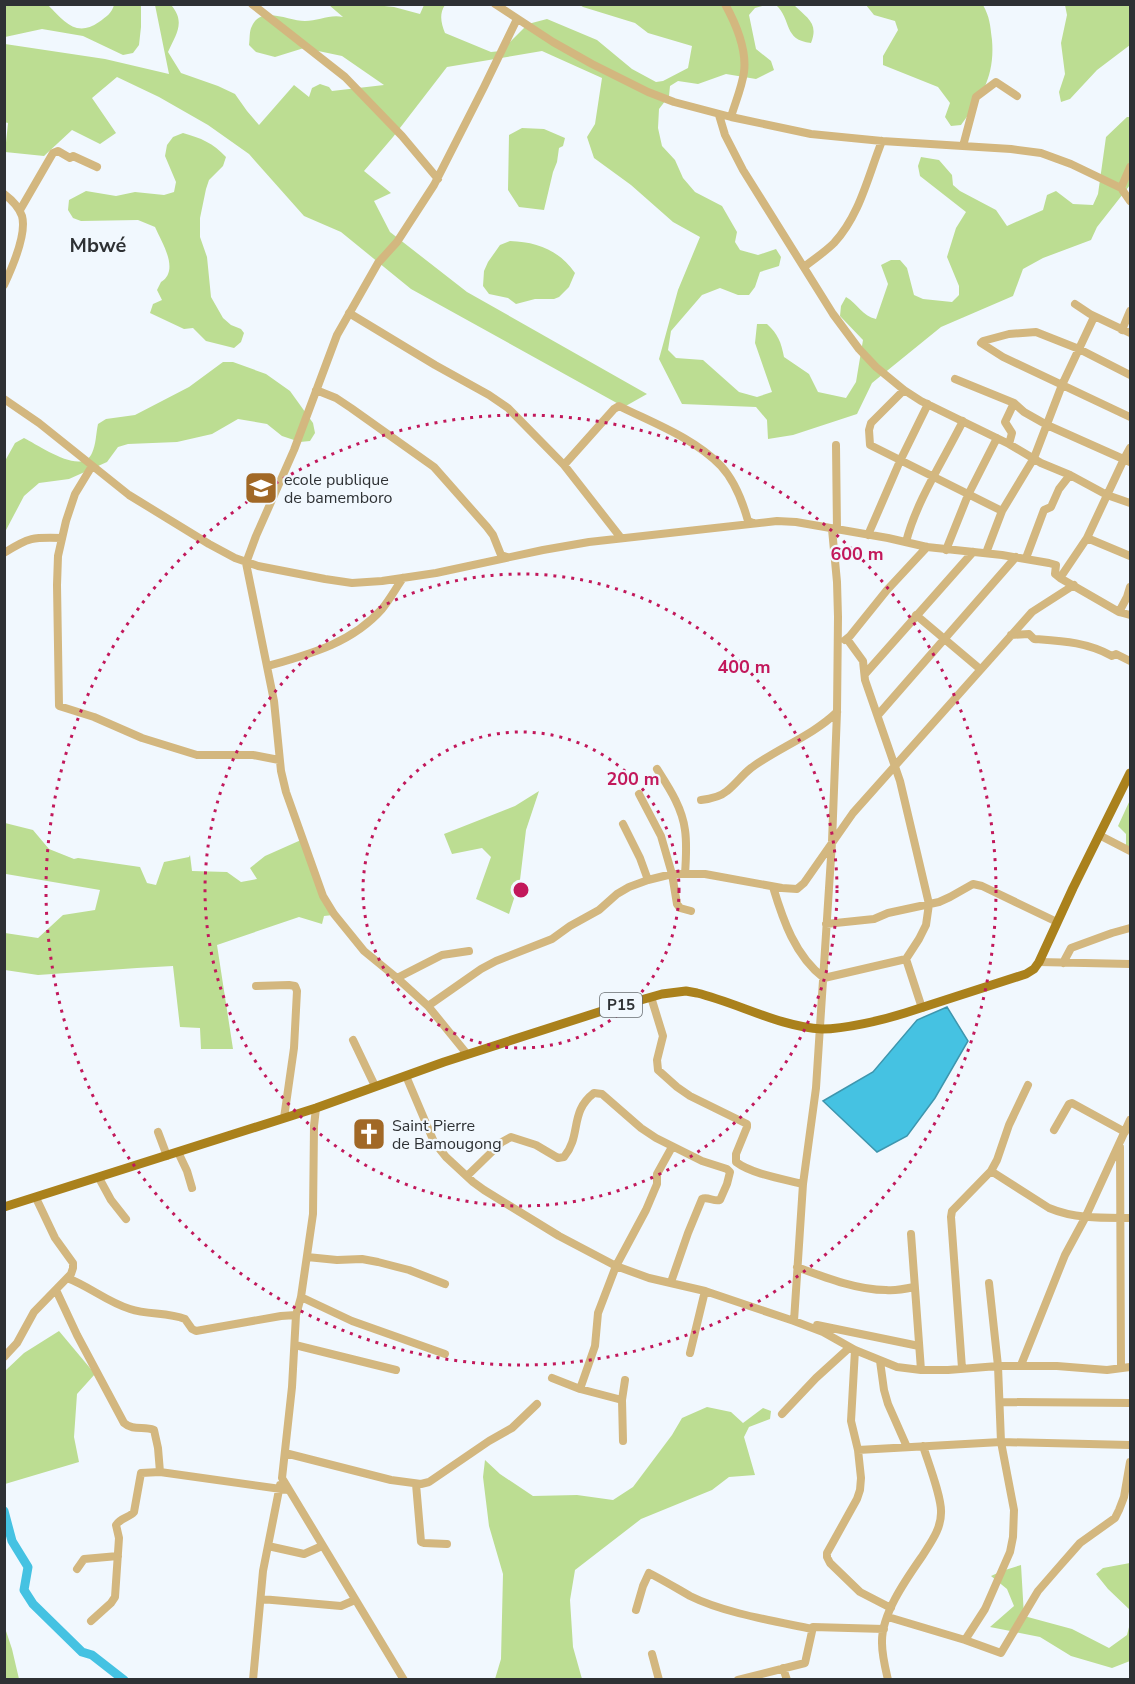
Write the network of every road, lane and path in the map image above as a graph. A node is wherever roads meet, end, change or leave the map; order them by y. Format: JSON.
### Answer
{"nodes":[{"id":1,"x":252,"y":4,"type":"edge"},
{"id":2,"x":495,"y":4,"type":"edge"},
{"id":3,"x":725,"y":4,"type":"edge"},
{"id":4,"x":517,"y":19,"type":"junction"},
{"id":5,"x":1017,"y":96,"type":"dead end"},
{"id":6,"x":719,"y":115,"type":"junction"},
{"id":7,"x":731,"y":117,"type":"junction"},
{"id":8,"x":882,"y":141,"type":"junction"},
{"id":9,"x":963,"y":146,"type":"junction"},
{"id":10,"x":97,"y":167,"type":"dead end"},
{"id":11,"x":1131,"y":167,"type":"edge"},
{"id":12,"x":438,"y":178,"type":"junction"},
{"id":13,"x":1122,"y":188,"type":"junction"},
{"id":14,"x":4,"y":194,"type":"edge"},
{"id":15,"x":1131,"y":201,"type":"edge"},
{"id":16,"x":20,"y":210,"type":"junction"},
{"id":17,"x":804,"y":267,"type":"junction"},
{"id":18,"x":4,"y":285,"type":"edge"},
{"id":19,"x":1075,"y":304,"type":"dead end"},
{"id":20,"x":1131,"y":311,"type":"edge"},
{"id":21,"x":349,"y":313,"type":"junction"},
{"id":22,"x":1094,"y":317,"type":"junction"},
{"id":23,"x":1122,"y":330,"type":"junction"},
{"id":24,"x":1131,"y":333,"type":"edge"},
{"id":25,"x":1079,"y":349,"type":"junction"},
{"id":26,"x":1131,"y":375,"type":"edge"},
{"id":27,"x":956,"y":379,"type":"dead end"},
{"id":28,"x":1062,"y":385,"type":"junction"},
{"id":29,"x":316,"y":390,"type":"junction"},
{"id":30,"x":904,"y":390,"type":"junction"},
{"id":31,"x":4,"y":399,"type":"edge"},
{"id":32,"x":928,"y":404,"type":"junction"},
{"id":33,"x":1014,"y":404,"type":"junction"},
{"id":34,"x":1131,"y":417,"type":"edge"},
{"id":35,"x":963,"y":421,"type":"junction"},
{"id":36,"x":1047,"y":425,"type":"junction"},
{"id":37,"x":997,"y":438,"type":"junction"},
{"id":38,"x":1009,"y":444,"type":"junction"},
{"id":39,"x":836,"y":445,"type":"dead end"},
{"id":40,"x":1131,"y":448,"type":"edge"},
{"id":41,"x":1034,"y":458,"type":"junction"},
{"id":42,"x":1127,"y":460,"type":"edge"},
{"id":43,"x":900,"y":461,"type":"junction"},
{"id":44,"x":564,"y":465,"type":"junction"},
{"id":45,"x":92,"y":466,"type":"junction"},
{"id":46,"x":1070,"y":476,"type":"junction"},
{"id":47,"x":933,"y":477,"type":"junction"},
{"id":48,"x":968,"y":495,"type":"junction"},
{"id":49,"x":1107,"y":495,"type":"junction"},
{"id":50,"x":1131,"y":503,"type":"edge"},
{"id":51,"x":1002,"y":512,"type":"junction"},
{"id":52,"x":753,"y":523,"type":"junction"},
{"id":53,"x":835,"y":530,"type":"junction"},
{"id":54,"x":868,"y":535,"type":"junction"},
{"id":55,"x":62,"y":538,"type":"junction"},
{"id":56,"x":621,"y":538,"type":"junction"},
{"id":57,"x":1087,"y":538,"type":"junction"},
{"id":58,"x":906,"y":542,"type":"junction"},
{"id":59,"x":927,"y":547,"type":"junction"},
{"id":60,"x":946,"y":550,"type":"junction"},
{"id":61,"x":973,"y":552,"type":"junction"},
{"id":62,"x":4,"y":553,"type":"edge"},
{"id":63,"x":986,"y":553,"type":"junction"},
{"id":64,"x":1131,"y":556,"type":"edge"},
{"id":65,"x":507,"y":557,"type":"junction"},
{"id":66,"x":1016,"y":557,"type":"junction"},
{"id":67,"x":1026,"y":558,"type":"junction"},
{"id":68,"x":246,"y":563,"type":"junction"},
{"id":69,"x":403,"y":578,"type":"junction"},
{"id":70,"x":1060,"y":578,"type":"junction"},
{"id":71,"x":1074,"y":585,"type":"junction"},
{"id":72,"x":1131,"y":587,"type":"edge"},
{"id":73,"x":1119,"y":612,"type":"junction"},
{"id":74,"x":916,"y":615,"type":"junction"},
{"id":75,"x":1131,"y":615,"type":"edge"},
{"id":76,"x":1011,"y":635,"type":"junction"},
{"id":77,"x":847,"y":639,"type":"junction"},
{"id":78,"x":944,"y":639,"type":"junction"},
{"id":79,"x":837,"y":644,"type":"junction"},
{"id":80,"x":1131,"y":661,"type":"edge"},
{"id":81,"x":268,"y":666,"type":"junction"},
{"id":82,"x":980,"y":669,"type":"junction"},
{"id":83,"x":864,"y":675,"type":"junction"},
{"id":84,"x":837,"y":712,"type":"junction"},
{"id":85,"x":878,"y":715,"type":"junction"},
{"id":86,"x":279,"y":760,"type":"junction"},
{"id":87,"x":896,"y":766,"type":"junction"},
{"id":88,"x":657,"y":769,"type":"dead end"},
{"id":89,"x":1131,"y":773,"type":"edge"},
{"id":90,"x":639,"y":794,"type":"dead end"},
{"id":91,"x":701,"y":800,"type":"dead end"},
{"id":92,"x":623,"y":824,"type":"dead end"},
{"id":93,"x":1099,"y":835,"type":"junction"},
{"id":94,"x":832,"y":842,"type":"junction"},
{"id":95,"x":1131,"y":851,"type":"edge"},
{"id":96,"x":672,"y":874,"type":"junction"},
{"id":97,"x":685,"y":874,"type":"junction"},
{"id":98,"x":648,"y":880,"type":"junction"},
{"id":99,"x":772,"y":887,"type":"junction"},
{"id":100,"x":929,"y":904,"type":"junction"},
{"id":101,"x":691,"y":911,"type":"dead end"},
{"id":102,"x":1057,"y":922,"type":"junction"},
{"id":103,"x":826,"y":924,"type":"junction"},
{"id":104,"x":1131,"y":928,"type":"edge"},
{"id":105,"x":469,"y":951,"type":"dead end"},
{"id":106,"x":906,"y":959,"type":"junction"},
{"id":107,"x":1039,"y":962,"type":"junction"},
{"id":108,"x":1063,"y":963,"type":"junction"},
{"id":109,"x":1131,"y":964,"type":"edge"},
{"id":110,"x":397,"y":978,"type":"junction"},
{"id":111,"x":824,"y":978,"type":"junction"},
{"id":112,"x":256,"y":986,"type":"dead end"},
{"id":113,"x":651,"y":997,"type":"junction"},
{"id":114,"x":428,"y":1006,"type":"junction"},
{"id":115,"x":922,"y":1008,"type":"junction"},
{"id":116,"x":821,"y":1029,"type":"junction"},
{"id":117,"x":353,"y":1040,"type":"dead end"},
{"id":118,"x":467,"y":1054,"type":"junction"},
{"id":119,"x":406,"y":1076,"type":"junction"},
{"id":120,"x":1028,"y":1085,"type":"dead end"},
{"id":121,"x":375,"y":1086,"type":"junction"},
{"id":122,"x":316,"y":1108,"type":"junction"},
{"id":123,"x":284,"y":1118,"type":"junction"},
{"id":124,"x":1131,"y":1120,"type":"edge"},
{"id":125,"x":1054,"y":1130,"type":"dead end"},
{"id":126,"x":158,"y":1132,"type":"dead end"},
{"id":127,"x":1125,"y":1132,"type":"junction"},
{"id":128,"x":1120,"y":1142,"type":"junction"},
{"id":129,"x":672,"y":1147,"type":"junction"},
{"id":130,"x":178,"y":1152,"type":"junction"},
{"id":131,"x":167,"y":1156,"type":"junction"},
{"id":132,"x":991,"y":1171,"type":"junction"},
{"id":133,"x":467,"y":1176,"type":"junction"},
{"id":134,"x":99,"y":1178,"type":"junction"},
{"id":135,"x":803,"y":1184,"type":"junction"},
{"id":136,"x":192,"y":1188,"type":"dead end"},
{"id":137,"x":36,"y":1198,"type":"junction"},
{"id":138,"x":4,"y":1208,"type":"edge"},
{"id":139,"x":1085,"y":1218,"type":"junction"},
{"id":140,"x":1120,"y":1218,"type":"junction"},
{"id":141,"x":1131,"y":1218,"type":"edge"},
{"id":142,"x":126,"y":1219,"type":"dead end"},
{"id":143,"x":911,"y":1234,"type":"dead end"},
{"id":144,"x":308,"y":1257,"type":"junction"},
{"id":145,"x":616,"y":1266,"type":"junction"},
{"id":146,"x":797,"y":1268,"type":"junction"},
{"id":147,"x":67,"y":1278,"type":"junction"},
{"id":148,"x":671,"y":1282,"type":"junction"},
{"id":149,"x":989,"y":1283,"type":"dead end"},
{"id":150,"x":445,"y":1284,"type":"dead end"},
{"id":151,"x":914,"y":1287,"type":"junction"},
{"id":152,"x":56,"y":1290,"type":"junction"},
{"id":153,"x":705,"y":1291,"type":"junction"},
{"id":154,"x":301,"y":1297,"type":"junction"},
{"id":155,"x":296,"y":1315,"type":"junction"},
{"id":156,"x":794,"y":1321,"type":"junction"},
{"id":157,"x":817,"y":1324,"type":"dead end"},
{"id":158,"x":295,"y":1345,"type":"junction"},
{"id":159,"x":919,"y":1346,"type":"junction"},
{"id":160,"x":852,"y":1349,"type":"junction"},
{"id":161,"x":690,"y":1353,"type":"dead end"},
{"id":162,"x":445,"y":1354,"type":"dead end"},
{"id":163,"x":4,"y":1358,"type":"edge"},
{"id":164,"x":880,"y":1361,"type":"junction"},
{"id":165,"x":1021,"y":1365,"type":"junction"},
{"id":166,"x":998,"y":1366,"type":"junction"},
{"id":167,"x":1131,"y":1367,"type":"edge"},
{"id":168,"x":962,"y":1368,"type":"junction"},
{"id":169,"x":1121,"y":1368,"type":"junction"},
{"id":170,"x":396,"y":1370,"type":"dead end"},
{"id":171,"x":921,"y":1370,"type":"junction"},
{"id":172,"x":552,"y":1378,"type":"dead end"},
{"id":173,"x":625,"y":1380,"type":"dead end"},
{"id":174,"x":580,"y":1389,"type":"junction"},
{"id":175,"x":622,"y":1400,"type":"junction"},
{"id":176,"x":1000,"y":1402,"type":"junction"},
{"id":177,"x":1131,"y":1403,"type":"edge"},
{"id":178,"x":537,"y":1404,"type":"dead end"},
{"id":179,"x":782,"y":1414,"type":"dead end"},
{"id":180,"x":623,"y":1441,"type":"dead end"},
{"id":181,"x":1001,"y":1442,"type":"junction"},
{"id":182,"x":1131,"y":1445,"type":"edge"},
{"id":183,"x":923,"y":1446,"type":"junction"},
{"id":184,"x":907,"y":1447,"type":"junction"},
{"id":185,"x":858,"y":1450,"type":"junction"},
{"id":186,"x":285,"y":1453,"type":"junction"},
{"id":187,"x":1131,"y":1462,"type":"edge"},
{"id":188,"x":160,"y":1472,"type":"junction"},
{"id":189,"x":282,"y":1478,"type":"junction"},
{"id":190,"x":416,"y":1484,"type":"junction"},
{"id":191,"x":279,"y":1489,"type":"junction"},
{"id":192,"x":288,"y":1490,"type":"junction"},
{"id":193,"x":447,"y":1544,"type":"dead end"},
{"id":194,"x":322,"y":1545,"type":"junction"},
{"id":195,"x":268,"y":1546,"type":"junction"},
{"id":196,"x":118,"y":1556,"type":"junction"},
{"id":197,"x":77,"y":1569,"type":"dead end"},
{"id":198,"x":261,"y":1599,"type":"junction"},
{"id":199,"x":355,"y":1599,"type":"junction"},
{"id":200,"x":891,"y":1608,"type":"junction"},
{"id":201,"x":636,"y":1610,"type":"dead end"},
{"id":202,"x":888,"y":1617,"type":"junction"},
{"id":203,"x":91,"y":1621,"type":"dead end"},
{"id":204,"x":812,"y":1629,"type":"junction"},
{"id":205,"x":884,"y":1629,"type":"junction"},
{"id":206,"x":965,"y":1640,"type":"junction"},
{"id":207,"x":651,"y":1654,"type":"dead end"},
{"id":208,"x":783,"y":1668,"type":"junction"},
{"id":209,"x":252,"y":1680,"type":"edge"},
{"id":210,"x":404,"y":1680,"type":"edge"},
{"id":211,"x":659,"y":1680,"type":"edge"},
{"id":212,"x":738,"y":1680,"type":"edge"},
{"id":213,"x":787,"y":1680,"type":"edge"},
{"id":214,"x":888,"y":1680,"type":"edge"}],
"edges":[{"from":1,"to":12,"type":"street"},
{"from":2,"to":4,"type":"street"},
{"from":3,"to":7,"type":"street"},
{"from":4,"to":6,"type":"street"},
{"from":4,"to":12,"type":"street"},
{"from":5,"to":9,"type":"street"},
{"from":6,"to":7,"type":"street"},
{"from":6,"to":17,"type":"street"},
{"from":7,"to":8,"type":"street"},
{"from":8,"to":9,"type":"street"},
{"from":8,"to":17,"type":"street"},
{"from":9,"to":13,"type":"street"},
{"from":10,"to":16,"type":"street"},
{"from":11,"to":13,"type":"street"},
{"from":12,"to":21,"type":"street"},
{"from":13,"to":15,"type":"street"},
{"from":14,"to":16,"type":"street"},
{"from":16,"to":18,"type":"street"},
{"from":17,"to":30,"type":"street"},
{"from":19,"to":22,"type":"street"},
{"from":20,"to":23,"type":"street"},
{"from":21,"to":29,"type":"street"},
{"from":21,"to":44,"type":"street"},
{"from":22,"to":23,"type":"street"},
{"from":22,"to":25,"type":"street"},
{"from":23,"to":24,"type":"street"},
{"from":25,"to":26,"type":"street"},
{"from":25,"to":28,"type":"street"},
{"from":25,"to":28,"type":"street"},
{"from":27,"to":33,"type":"street"},
{"from":28,"to":34,"type":"street"},
{"from":28,"to":36,"type":"street"},
{"from":29,"to":65,"type":"street"},
{"from":29,"to":68,"type":"street"},
{"from":30,"to":32,"type":"street"},
{"from":30,"to":43,"type":"street"},
{"from":31,"to":45,"type":"street"},
{"from":32,"to":35,"type":"street"},
{"from":32,"to":43,"type":"street"},
{"from":33,"to":36,"type":"street"},
{"from":33,"to":38,"type":"street"},
{"from":35,"to":37,"type":"street"},
{"from":35,"to":47,"type":"street"},
{"from":36,"to":41,"type":"street"},
{"from":36,"to":42,"type":"street"},
{"from":37,"to":38,"type":"street"},
{"from":37,"to":48,"type":"street"},
{"from":38,"to":41,"type":"street"},
{"from":39,"to":53,"type":"street"},
{"from":40,"to":42,"type":"street"},
{"from":41,"to":46,"type":"street"},
{"from":41,"to":51,"type":"street"},
{"from":42,"to":49,"type":"street"},
{"from":43,"to":47,"type":"street"},
{"from":43,"to":54,"type":"street"},
{"from":44,"to":52,"type":"street"},
{"from":44,"to":56,"type":"street"},
{"from":45,"to":55,"type":"street"},
{"from":45,"to":68,"type":"street"},
{"from":46,"to":49,"type":"street"},
{"from":46,"to":67,"type":"street"},
{"from":47,"to":48,"type":"street"},
{"from":47,"to":58,"type":"street"},
{"from":48,"to":51,"type":"street"},
{"from":48,"to":60,"type":"street"},
{"from":49,"to":50,"type":"street"},
{"from":49,"to":57,"type":"street"},
{"from":51,"to":63,"type":"street"},
{"from":52,"to":53,"type":"street"},
{"from":52,"to":56,"type":"street"},
{"from":53,"to":54,"type":"street"},
{"from":53,"to":79,"type":"street"},
{"from":54,"to":58,"type":"street"},
{"from":55,"to":62,"type":"street"},
{"from":55,"to":86,"type":"street"},
{"from":56,"to":65,"type":"street"},
{"from":57,"to":64,"type":"street"},
{"from":57,"to":70,"type":"street"},
{"from":58,"to":59,"type":"street"},
{"from":59,"to":60,"type":"street"},
{"from":59,"to":77,"type":"street"},
{"from":60,"to":61,"type":"street"},
{"from":61,"to":63,"type":"street"},
{"from":61,"to":74,"type":"street"},
{"from":63,"to":66,"type":"street"},
{"from":65,"to":69,"type":"street"},
{"from":66,"to":67,"type":"street"},
{"from":66,"to":78,"type":"street"},
{"from":67,"to":70,"type":"street"},
{"from":68,"to":69,"type":"street"},
{"from":68,"to":81,"type":"street"},
{"from":69,"to":81,"type":"street"},
{"from":70,"to":71,"type":"street"},
{"from":71,"to":73,"type":"street"},
{"from":71,"to":76,"type":"street"},
{"from":72,"to":73,"type":"street"},
{"from":73,"to":75,"type":"street"},
{"from":74,"to":78,"type":"street"},
{"from":74,"to":83,"type":"street"},
{"from":76,"to":80,"type":"street"},
{"from":76,"to":82,"type":"street"},
{"from":77,"to":79,"type":"street"},
{"from":77,"to":83,"type":"street"},
{"from":78,"to":82,"type":"street"},
{"from":78,"to":85,"type":"street"},
{"from":79,"to":84,"type":"street"},
{"from":81,"to":86,"type":"street"},
{"from":82,"to":87,"type":"street"},
{"from":83,"to":85,"type":"street"},
{"from":84,"to":91,"type":"street"},
{"from":84,"to":94,"type":"street"},
{"from":85,"to":87,"type":"street"},
{"from":86,"to":110,"type":"street"},
{"from":87,"to":94,"type":"street"},
{"from":87,"to":100,"type":"street"},
{"from":88,"to":97,"type":"street"},
{"from":89,"to":93,"type":"main road"},
{"from":90,"to":96,"type":"street"},
{"from":92,"to":98,"type":"street"},
{"from":93,"to":95,"type":"street"},
{"from":93,"to":102,"type":"main road"},
{"from":94,"to":99,"type":"street"},
{"from":94,"to":103,"type":"street"},
{"from":96,"to":97,"type":"street"},
{"from":96,"to":98,"type":"street"},
{"from":96,"to":101,"type":"street"},
{"from":97,"to":99,"type":"street"},
{"from":98,"to":114,"type":"street"},
{"from":99,"to":111,"type":"street"},
{"from":100,"to":102,"type":"street"},
{"from":100,"to":103,"type":"street"},
{"from":100,"to":106,"type":"street"},
{"from":102,"to":107,"type":"main road"},
{"from":103,"to":111,"type":"street"},
{"from":104,"to":108,"type":"street"},
{"from":105,"to":110,"type":"street"},
{"from":106,"to":111,"type":"street"},
{"from":106,"to":115,"type":"street"},
{"from":107,"to":108,"type":"street"},
{"from":107,"to":115,"type":"main road","number":"P15"},
{"from":108,"to":109,"type":"street"},
{"from":110,"to":114,"type":"street"},
{"from":111,"to":116,"type":"street"},
{"from":112,"to":123,"type":"street"},
{"from":113,"to":116,"type":"main road","number":"P15"},
{"from":113,"to":118,"type":"main road","number":"P15"},
{"from":113,"to":135,"type":"street"},
{"from":114,"to":118,"type":"street"},
{"from":115,"to":116,"type":"main road","number":"P15"},
{"from":116,"to":135,"type":"street"},
{"from":117,"to":121,"type":"street"},
{"from":118,"to":119,"type":"main road","number":"P15"},
{"from":119,"to":121,"type":"main road","number":"P15"},
{"from":119,"to":133,"type":"street"},
{"from":120,"to":132,"type":"street"},
{"from":121,"to":122,"type":"main road","number":"P15"},
{"from":122,"to":123,"type":"main road","number":"P15"},
{"from":122,"to":144,"type":"street"},
{"from":123,"to":130,"type":"main road","number":"P15"},
{"from":124,"to":127,"type":"street"},
{"from":125,"to":127,"type":"street"},
{"from":126,"to":131,"type":"street"},
{"from":127,"to":128,"type":"street"},
{"from":128,"to":139,"type":"street"},
{"from":128,"to":140,"type":"street"},
{"from":129,"to":133,"type":"street"},
{"from":129,"to":145,"type":"street"},
{"from":129,"to":148,"type":"street"},
{"from":130,"to":131,"type":"main road","number":"P15"},
{"from":130,"to":136,"type":"street"},
{"from":131,"to":134,"type":"main road","number":"P15"},
{"from":132,"to":139,"type":"street"},
{"from":132,"to":168,"type":"street"},
{"from":133,"to":145,"type":"street"},
{"from":134,"to":137,"type":"main road","number":"P15"},
{"from":134,"to":142,"type":"street"},
{"from":135,"to":146,"type":"street"},
{"from":137,"to":138,"type":"main road","number":"P15"},
{"from":137,"to":147,"type":"street"},
{"from":139,"to":140,"type":"street"},
{"from":139,"to":165,"type":"street"},
{"from":140,"to":141,"type":"street"},
{"from":140,"to":169,"type":"street"},
{"from":143,"to":151,"type":"street"},
{"from":144,"to":150,"type":"street"},
{"from":144,"to":154,"type":"street"},
{"from":145,"to":148,"type":"street"},
{"from":145,"to":174,"type":"street"},
{"from":146,"to":151,"type":"street"},
{"from":146,"to":156,"type":"street"},
{"from":147,"to":152,"type":"street"},
{"from":147,"to":155,"type":"street"},
{"from":148,"to":153,"type":"street"},
{"from":149,"to":166,"type":"street"},
{"from":151,"to":159,"type":"street"},
{"from":152,"to":163,"type":"street"},
{"from":152,"to":188,"type":"street"},
{"from":153,"to":156,"type":"street"},
{"from":153,"to":161,"type":"street"},
{"from":154,"to":155,"type":"street"},
{"from":154,"to":162,"type":"street"},
{"from":155,"to":158,"type":"street"},
{"from":156,"to":160,"type":"street"},
{"from":157,"to":159,"type":"street"},
{"from":158,"to":170,"type":"street"},
{"from":158,"to":186,"type":"street"},
{"from":159,"to":171,"type":"street"},
{"from":160,"to":164,"type":"street"},
{"from":160,"to":179,"type":"street"},
{"from":160,"to":185,"type":"street"},
{"from":164,"to":171,"type":"street"},
{"from":164,"to":184,"type":"street"},
{"from":165,"to":166,"type":"street"},
{"from":165,"to":169,"type":"street"},
{"from":166,"to":168,"type":"street"},
{"from":166,"to":176,"type":"street"},
{"from":167,"to":169,"type":"street"},
{"from":168,"to":171,"type":"street"},
{"from":172,"to":174,"type":"street"},
{"from":173,"to":175,"type":"street"},
{"from":174,"to":175,"type":"street"},
{"from":175,"to":180,"type":"street"},
{"from":176,"to":177,"type":"street"},
{"from":176,"to":181,"type":"street"},
{"from":178,"to":190,"type":"street"},
{"from":181,"to":182,"type":"street"},
{"from":181,"to":183,"type":"street"},
{"from":181,"to":206,"type":"street"},
{"from":183,"to":184,"type":"street"},
{"from":183,"to":200,"type":"street"},
{"from":184,"to":185,"type":"street"},
{"from":185,"to":200,"type":"street"},
{"from":186,"to":189,"type":"street"},
{"from":186,"to":190,"type":"street"},
{"from":187,"to":206,"type":"street"},
{"from":188,"to":191,"type":"street"},
{"from":188,"to":196,"type":"street"},
{"from":189,"to":191,"type":"street"},
{"from":189,"to":192,"type":"street"},
{"from":190,"to":193,"type":"street"},
{"from":191,"to":192,"type":"street"},
{"from":191,"to":195,"type":"street"},
{"from":192,"to":194,"type":"street"},
{"from":194,"to":195,"type":"street"},
{"from":194,"to":199,"type":"street"},
{"from":195,"to":198,"type":"street"},
{"from":196,"to":197,"type":"street"},
{"from":196,"to":203,"type":"street"},
{"from":198,"to":199,"type":"street"},
{"from":198,"to":209,"type":"street"},
{"from":199,"to":210,"type":"street"},
{"from":200,"to":202,"type":"street"},
{"from":201,"to":204,"type":"street"},
{"from":202,"to":205,"type":"street"},
{"from":202,"to":206,"type":"street"},
{"from":204,"to":205,"type":"street"},
{"from":204,"to":208,"type":"street"},
{"from":205,"to":214,"type":"street"},
{"from":207,"to":211,"type":"street"},
{"from":208,"to":212,"type":"street"},
{"from":208,"to":213,"type":"street"}]}
